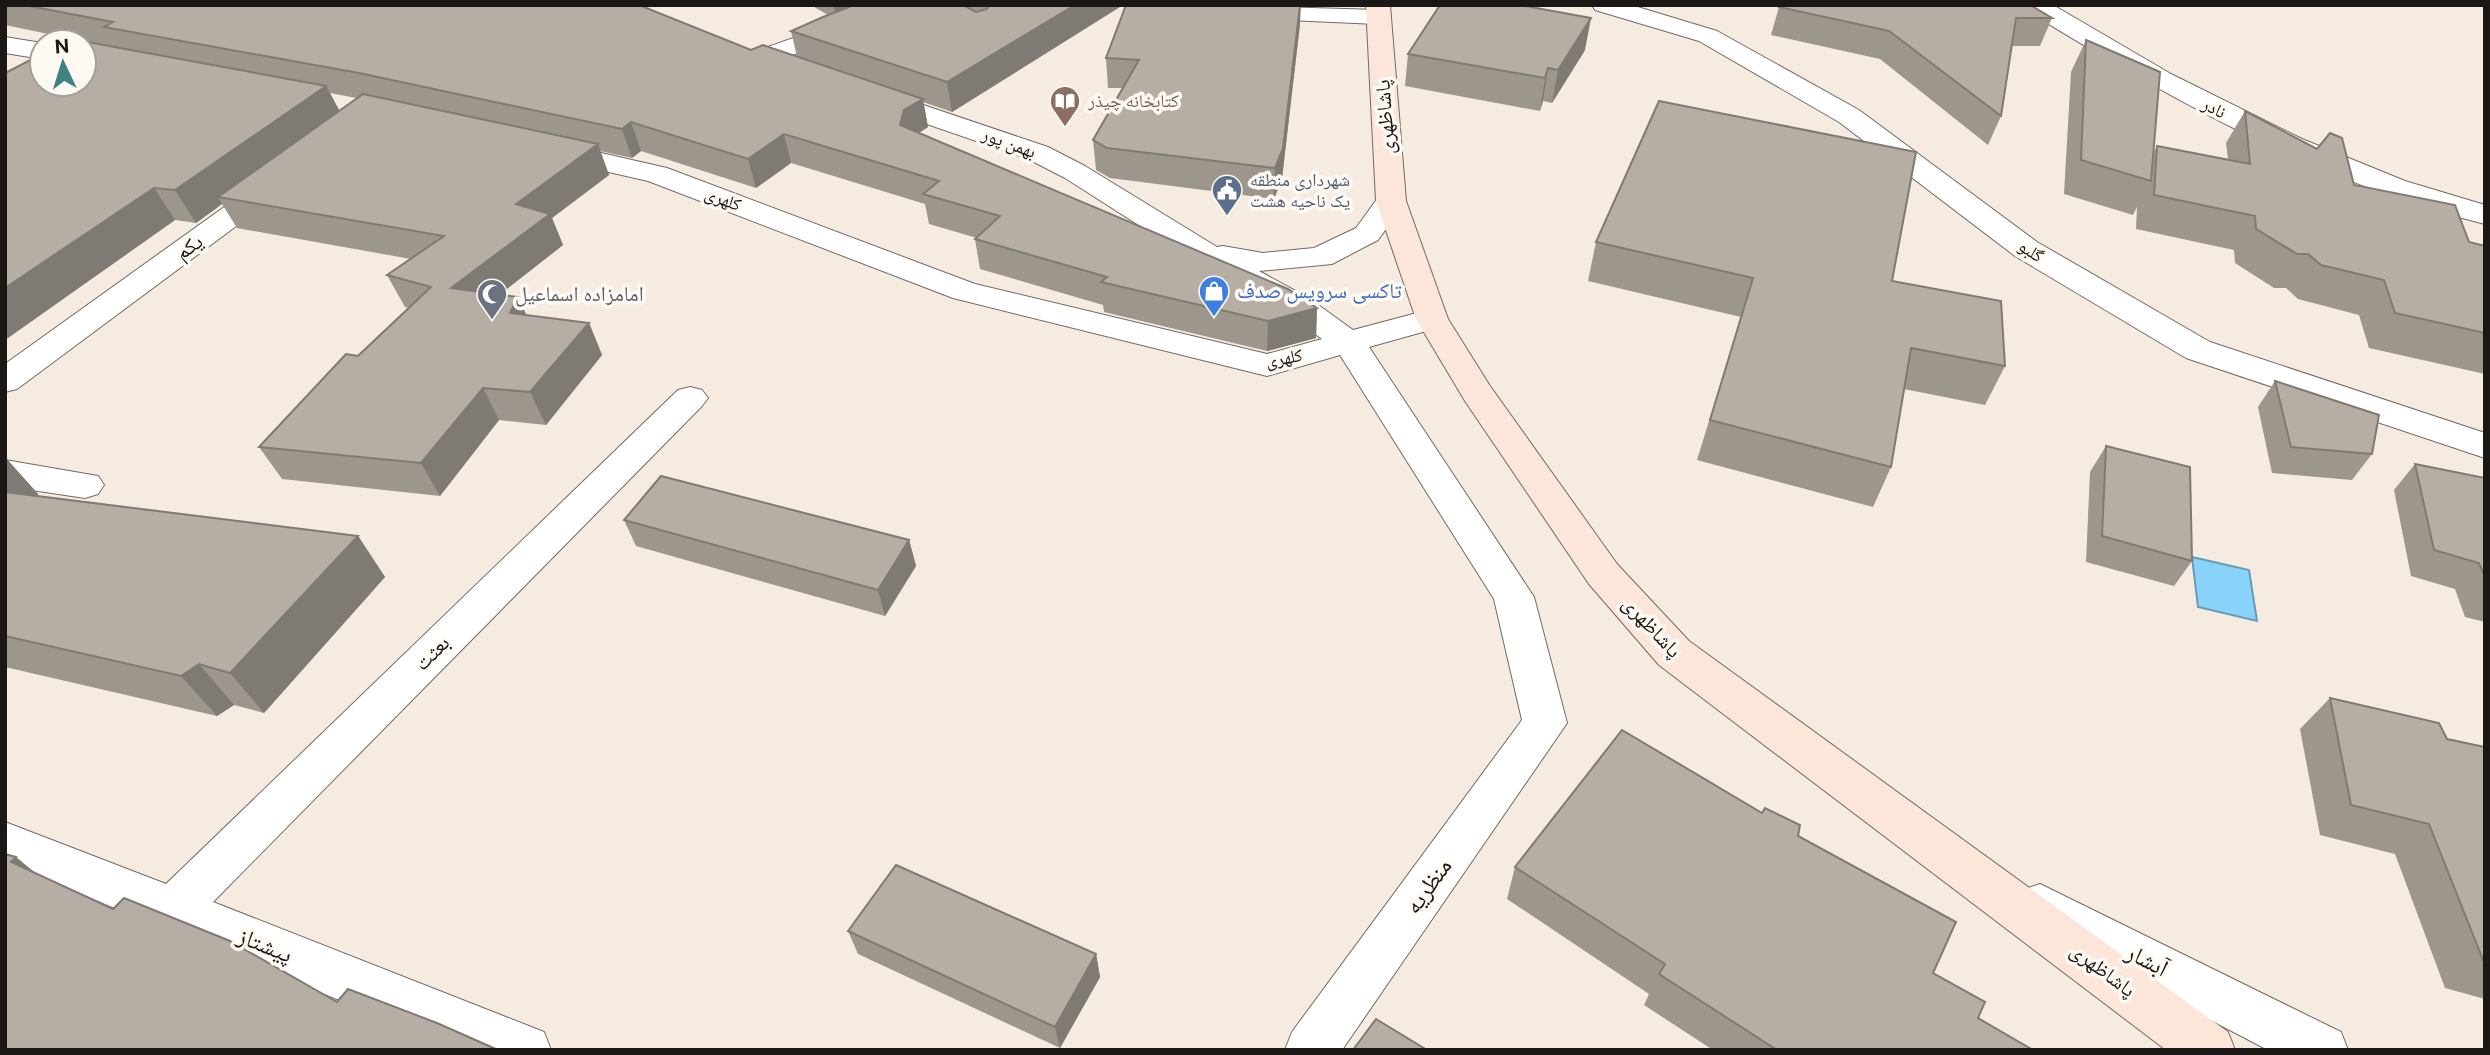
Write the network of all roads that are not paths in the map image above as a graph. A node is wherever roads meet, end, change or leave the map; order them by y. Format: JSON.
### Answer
{"nodes":[{"id":1,"x":911,"y":5,"type":"edge"},
{"id":2,"x":1604,"y":5,"type":"edge"},
{"id":3,"x":2035,"y":5,"type":"edge"},
{"id":4,"x":1378,"y":11,"type":"edge"},
{"id":5,"x":1224,"y":12,"type":"edge"},
{"id":6,"x":5,"y":46,"type":"edge"},
{"id":7,"x":28,"y":49,"type":"edge"},
{"id":8,"x":800,"y":72,"type":"edge"},
{"id":9,"x":853,"y":90,"type":"edge"},
{"id":10,"x":522,"y":145,"type":"edge"},
{"id":11,"x":295,"y":170,"type":"edge"},
{"id":12,"x":1391,"y":201,"type":"junction"},
{"id":13,"x":2485,"y":215,"type":"edge"},
{"id":14,"x":1203,"y":252,"type":"junction"},
{"id":15,"x":1432,"y":319,"type":"junction"},
{"id":16,"x":1349,"y":343,"type":"junction"},
{"id":17,"x":5,"y":382,"type":"edge"},
{"id":18,"x":690,"y":398,"type":"dead end"},
{"id":19,"x":2485,"y":446,"type":"edge"},
{"id":20,"x":5,"y":472,"type":"edge"},
{"id":21,"x":85,"y":485,"type":"dead end"},
{"id":22,"x":5,"y":842,"type":"edge"},
{"id":23,"x":1971,"y":871,"type":"junction"},
{"id":24,"x":174,"y":909,"type":"junction"},
{"id":25,"x":525,"y":1050,"type":"edge"},
{"id":26,"x":1311,"y":1050,"type":"edge"},
{"id":27,"x":2209,"y":1050,"type":"edge"},
{"id":28,"x":2322,"y":1050,"type":"edge"}],
"edges":[{"from":1,"to":8,"type":"street"},
{"from":2,"to":19,"type":"street","name":"گلبو"},
{"from":3,"to":13,"type":"street","name":"نادر"},
{"from":4,"to":5,"type":"street"},
{"from":4,"to":12,"type":"main road","name":"پاشاظهری"},
{"from":6,"to":7,"type":"street"},
{"from":9,"to":14,"type":"street","name":"بهمن پور"},
{"from":10,"to":16,"type":"street","name":"کلهری"},
{"from":11,"to":17,"type":"street","name":"یکم"},
{"from":12,"to":14,"type":"street"},
{"from":12,"to":15,"type":"main road","name":"پاشاظهری"},
{"from":14,"to":16,"type":"street","name":"بهمن پور"},
{"from":15,"to":16,"type":"street","name":"کلهری"},
{"from":15,"to":23,"type":"main road","name":"پاشاظهری"},
{"from":16,"to":26,"type":"street","name":"منظریه"},
{"from":18,"to":24,"type":"street","name":"بعثت"},
{"from":20,"to":21,"type":"street"},
{"from":22,"to":24,"type":"street","name":"پیشتاز"},
{"from":23,"to":27,"type":"main road","name":"پاشاظهری"},
{"from":23,"to":28,"type":"street","name":"آبشار"},
{"from":24,"to":25,"type":"street","name":"پیشتاز"}]}
